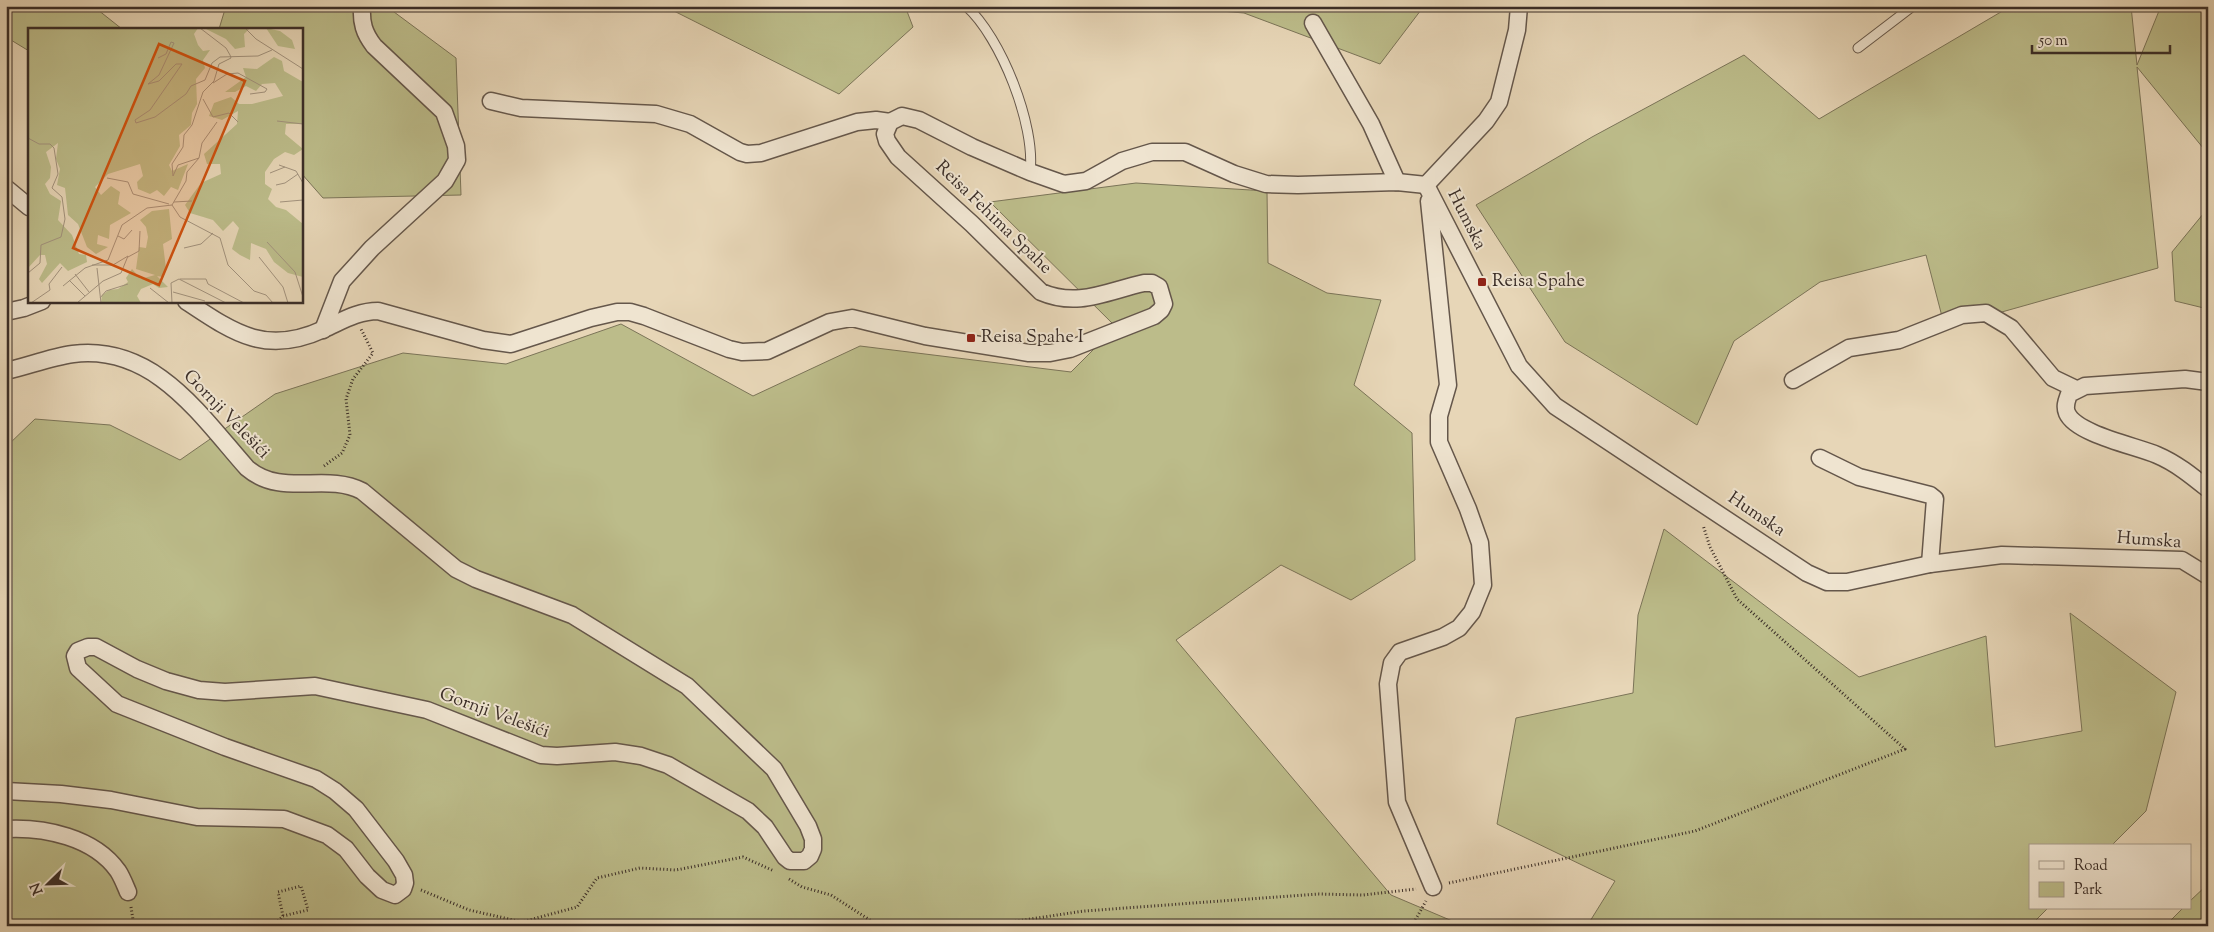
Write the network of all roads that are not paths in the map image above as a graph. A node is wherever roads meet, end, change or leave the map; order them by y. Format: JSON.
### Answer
{"nodes":[{"id":1,"x":362,"y":6,"type":"edge"},
{"id":2,"x":966,"y":6,"type":"edge"},
{"id":3,"x":1519,"y":6,"type":"edge"},
{"id":4,"x":1913,"y":6,"type":"edge"},
{"id":5,"x":1314,"y":23,"type":"dead end"},
{"id":6,"x":1858,"y":48,"type":"dead end"},
{"id":7,"x":491,"y":101,"type":"dead end"},
{"id":8,"x":890,"y":122,"type":"junction"},
{"id":9,"x":1030,"y":172,"type":"junction"},
{"id":10,"x":1397,"y":182,"type":"junction"},
{"id":11,"x":6,"y":188,"type":"edge"},
{"id":12,"x":1427,"y":188,"type":"junction"},
{"id":13,"x":28,"y":206,"type":"edge"},
{"id":14,"x":39,"y":302,"type":"edge"},
{"id":15,"x":187,"y":302,"type":"edge"},
{"id":16,"x":6,"y":312,"type":"edge"},
{"id":17,"x":323,"y":330,"type":"junction"},
{"id":18,"x":6,"y":371,"type":"edge"},
{"id":19,"x":1793,"y":380,"type":"dead end"},
{"id":20,"x":2208,"y":382,"type":"edge"},
{"id":21,"x":2076,"y":389,"type":"junction"},
{"id":22,"x":1820,"y":458,"type":"dead end"},
{"id":23,"x":2208,"y":489,"type":"edge"},
{"id":24,"x":1930,"y":564,"type":"junction"},
{"id":25,"x":2208,"y":576,"type":"edge"},
{"id":26,"x":6,"y":791,"type":"edge"},
{"id":27,"x":6,"y":829,"type":"edge"},
{"id":28,"x":1433,"y":887,"type":"road end"},
{"id":29,"x":128,"y":892,"type":"dead end"}],
"edges":[{"from":1,"to":17,"type":"street"},
{"from":2,"to":9,"type":"lane"},
{"from":3,"to":12,"type":"street"},
{"from":4,"to":6,"type":"lane"},
{"from":5,"to":10,"type":"street"},
{"from":7,"to":8,"type":"street","name":"Reisa Fehima Spahe"},
{"from":8,"to":9,"type":"street","name":"Reisa Fehima Spahe"},
{"from":8,"to":17,"type":"street","name":"Reisa Fehima Spahe"},
{"from":9,"to":10,"type":"street","name":"Reisa Fehima Spahe"},
{"from":10,"to":12,"type":"street","name":"Reisa Fehima Spahe"},
{"from":11,"to":13,"type":"street"},
{"from":12,"to":24,"type":"street","name":"Humska"},
{"from":12,"to":28,"type":"street"},
{"from":14,"to":16,"type":"street"},
{"from":15,"to":17,"type":"street","name":"Reisa Fehima Spahe"},
{"from":18,"to":26,"type":"street","name":"Gornji Velešići"},
{"from":19,"to":21,"type":"street"},
{"from":20,"to":21,"type":"street"},
{"from":21,"to":23,"type":"street"},
{"from":22,"to":24,"type":"street"},
{"from":24,"to":25,"type":"street","name":"Humska"},
{"from":27,"to":29,"type":"street"}]}
